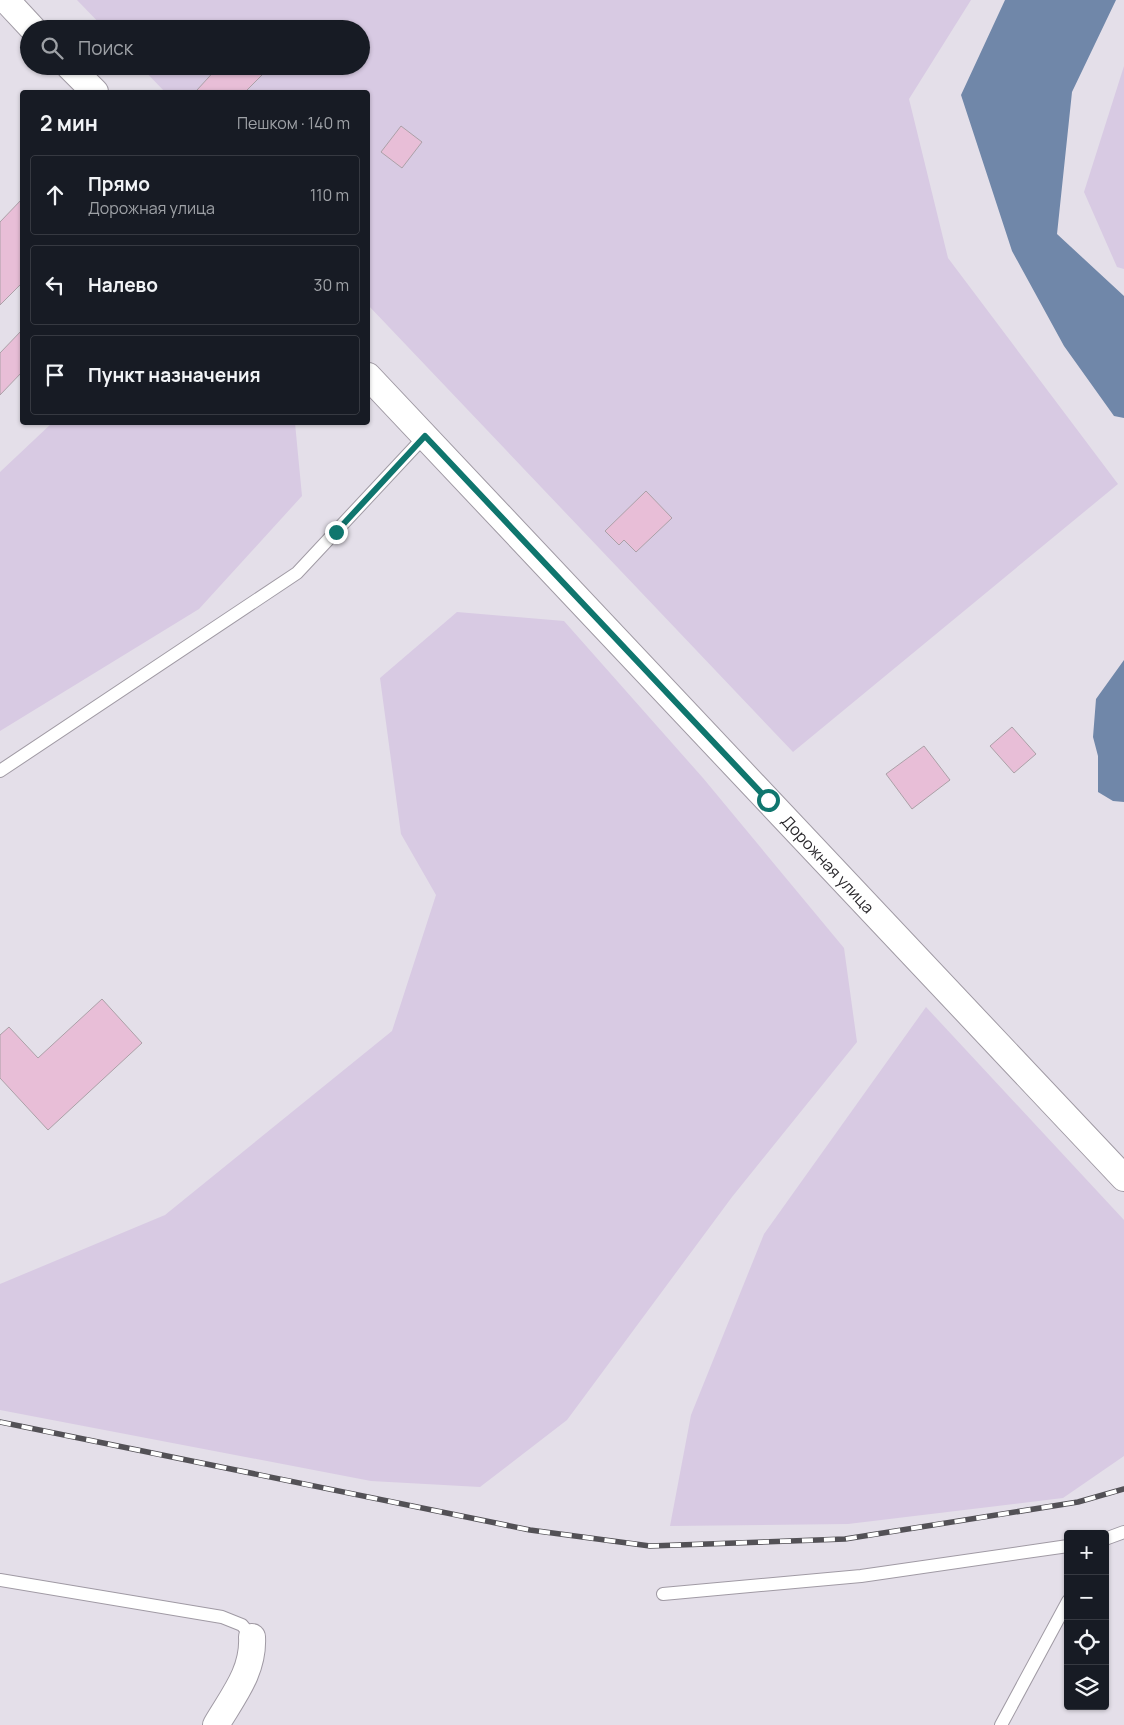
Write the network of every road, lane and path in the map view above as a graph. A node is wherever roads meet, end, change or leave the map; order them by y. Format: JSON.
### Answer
{"nodes":[{"id":1,"x":6,"y":0,"type":"edge"},
{"id":2,"x":25,"y":20,"type":"edge"},
{"id":3,"x":78,"y":75,"type":"edge"},
{"id":4,"x":93,"y":90,"type":"edge"},
{"id":5,"x":370,"y":378,"type":"edge"},
{"id":6,"x":425,"y":436,"type":"junction"},
{"id":7,"x":0,"y":770,"type":"edge"},
{"id":8,"x":1124,"y":1178,"type":"edge"},
{"id":9,"x":1124,"y":1532,"type":"edge"},
{"id":10,"x":1109,"y":1538,"type":"edge"},
{"id":11,"x":1064,"y":1547,"type":"edge"},
{"id":12,"x":0,"y":1580,"type":"edge"},
{"id":13,"x":663,"y":1594,"type":"dead end"},
{"id":14,"x":1064,"y":1609,"type":"edge"},
{"id":15,"x":252,"y":1637,"type":"joint"},
{"id":16,"x":216,"y":1725,"type":"edge"},
{"id":17,"x":1002,"y":1725,"type":"edge"}],
"edges":[{"from":1,"to":2,"type":"street"},
{"from":3,"to":4,"type":"street"},
{"from":5,"to":6,"type":"street","name":"Дорожная улица"},
{"from":6,"to":7,"type":"lane"},
{"from":6,"to":8,"type":"street","name":"Дорожная улица"},
{"from":9,"to":10,"type":"lane"},
{"from":11,"to":13,"type":"lane"},
{"from":12,"to":15,"type":"lane"},
{"from":14,"to":17,"type":"lane"},
{"from":15,"to":16,"type":"street"}]}
